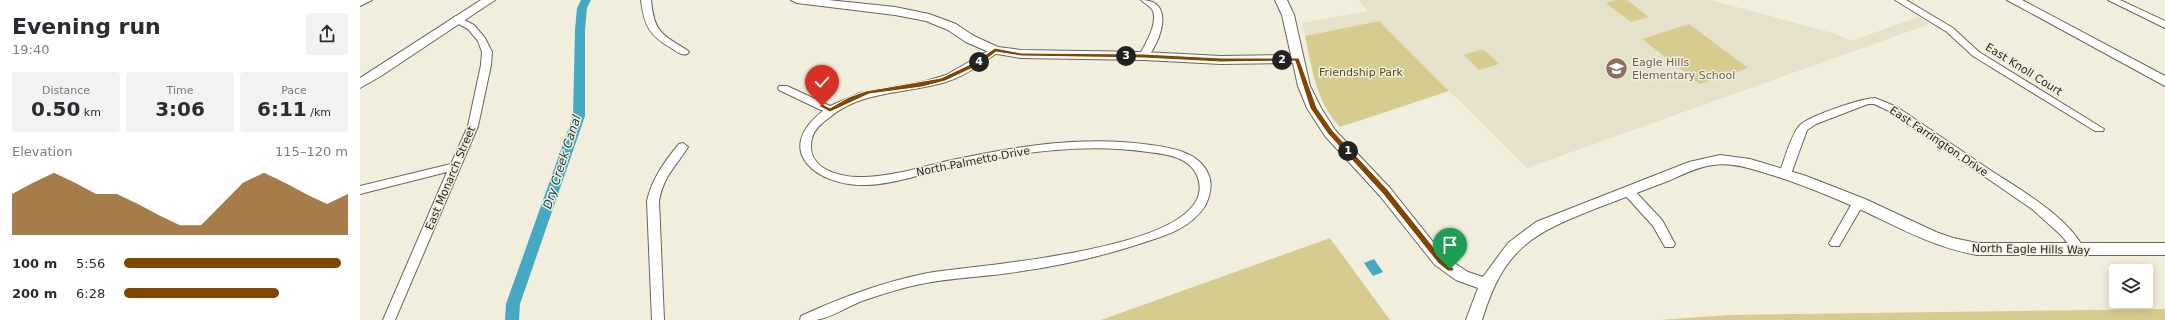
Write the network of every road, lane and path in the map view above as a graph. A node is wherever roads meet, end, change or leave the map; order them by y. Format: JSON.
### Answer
{"nodes":[{"id":1,"x":367,"y":0,"type":"edge"},
{"id":2,"x":489,"y":0,"type":"edge"},
{"id":3,"x":646,"y":0,"type":"edge"},
{"id":4,"x":796,"y":0,"type":"edge"},
{"id":5,"x":1146,"y":0,"type":"edge"},
{"id":6,"x":1280,"y":0,"type":"edge"},
{"id":7,"x":1900,"y":0,"type":"edge"},
{"id":8,"x":2013,"y":0,"type":"edge"},
{"id":9,"x":2113,"y":0,"type":"edge"},
{"id":10,"x":360,"y":3,"type":"edge"},
{"id":11,"x":456,"y":19,"type":"junction"},
{"id":12,"x":2165,"y":25,"type":"edge"},
{"id":13,"x":995,"y":50,"type":"junction"},
{"id":14,"x":684,"y":52,"type":"dead end"},
{"id":15,"x":1144,"y":56,"type":"junction"},
{"id":16,"x":1297,"y":59,"type":"junction"},
{"id":17,"x":2165,"y":82,"type":"edge"},
{"id":18,"x":360,"y":84,"type":"edge"},
{"id":19,"x":783,"y":88,"type":"dead end"},
{"id":20,"x":830,"y":110,"type":"junction"},
{"id":21,"x":2099,"y":129,"type":"dead end"},
{"id":22,"x":683,"y":147,"type":"dead end"},
{"id":23,"x":457,"y":166,"type":"junction"},
{"id":24,"x":1785,"y":174,"type":"junction"},
{"id":25,"x":360,"y":190,"type":"edge"},
{"id":26,"x":1628,"y":191,"type":"junction"},
{"id":27,"x":1858,"y":203,"type":"junction"},
{"id":28,"x":1835,"y":243,"type":"dead end"},
{"id":29,"x":1669,"y":244,"type":"dead end"},
{"id":30,"x":2165,"y":249,"type":"edge"},
{"id":31,"x":2079,"y":250,"type":"junction"},
{"id":32,"x":1487,"y":285,"type":"junction"},
{"id":33,"x":389,"y":320,"type":"edge"},
{"id":34,"x":658,"y":320,"type":"edge"},
{"id":35,"x":806,"y":320,"type":"edge"},
{"id":36,"x":1474,"y":320,"type":"edge"}],
"edges":[{"from":1,"to":10,"type":"street"},
{"from":2,"to":11,"type":"street"},
{"from":3,"to":14,"type":"street"},
{"from":4,"to":13,"type":"street"},
{"from":5,"to":15,"type":"street"},
{"from":6,"to":16,"type":"street"},
{"from":7,"to":21,"type":"street","name":"East Knoll Court"},
{"from":8,"to":17,"type":"main road"},
{"from":9,"to":12,"type":"street"},
{"from":11,"to":18,"type":"street"},
{"from":11,"to":23,"type":"street","name":"East Monarch Street"},
{"from":13,"to":15,"type":"street"},
{"from":13,"to":20,"type":"street","name":"North Palmetto Drive"},
{"from":15,"to":16,"type":"street"},
{"from":16,"to":32,"type":"street"},
{"from":19,"to":20,"type":"street"},
{"from":20,"to":35,"type":"street","name":"North Palmetto Drive"},
{"from":22,"to":34,"type":"street"},
{"from":23,"to":25,"type":"street"},
{"from":23,"to":33,"type":"street","name":"East Monarch Street"},
{"from":24,"to":26,"type":"street","name":"North Eagle Hills Way"},
{"from":24,"to":27,"type":"street","name":"North Eagle Hills Way"},
{"from":24,"to":31,"type":"street","name":"East Farrington Drive"},
{"from":26,"to":29,"type":"street"},
{"from":26,"to":32,"type":"street","name":"North Eagle Hills Way"},
{"from":27,"to":28,"type":"street"},
{"from":27,"to":31,"type":"street","name":"North Eagle Hills Way"},
{"from":30,"to":31,"type":"street","name":"North Eagle Hills Way"},
{"from":32,"to":36,"type":"street","name":"North Eagle Hills Way"}]}
